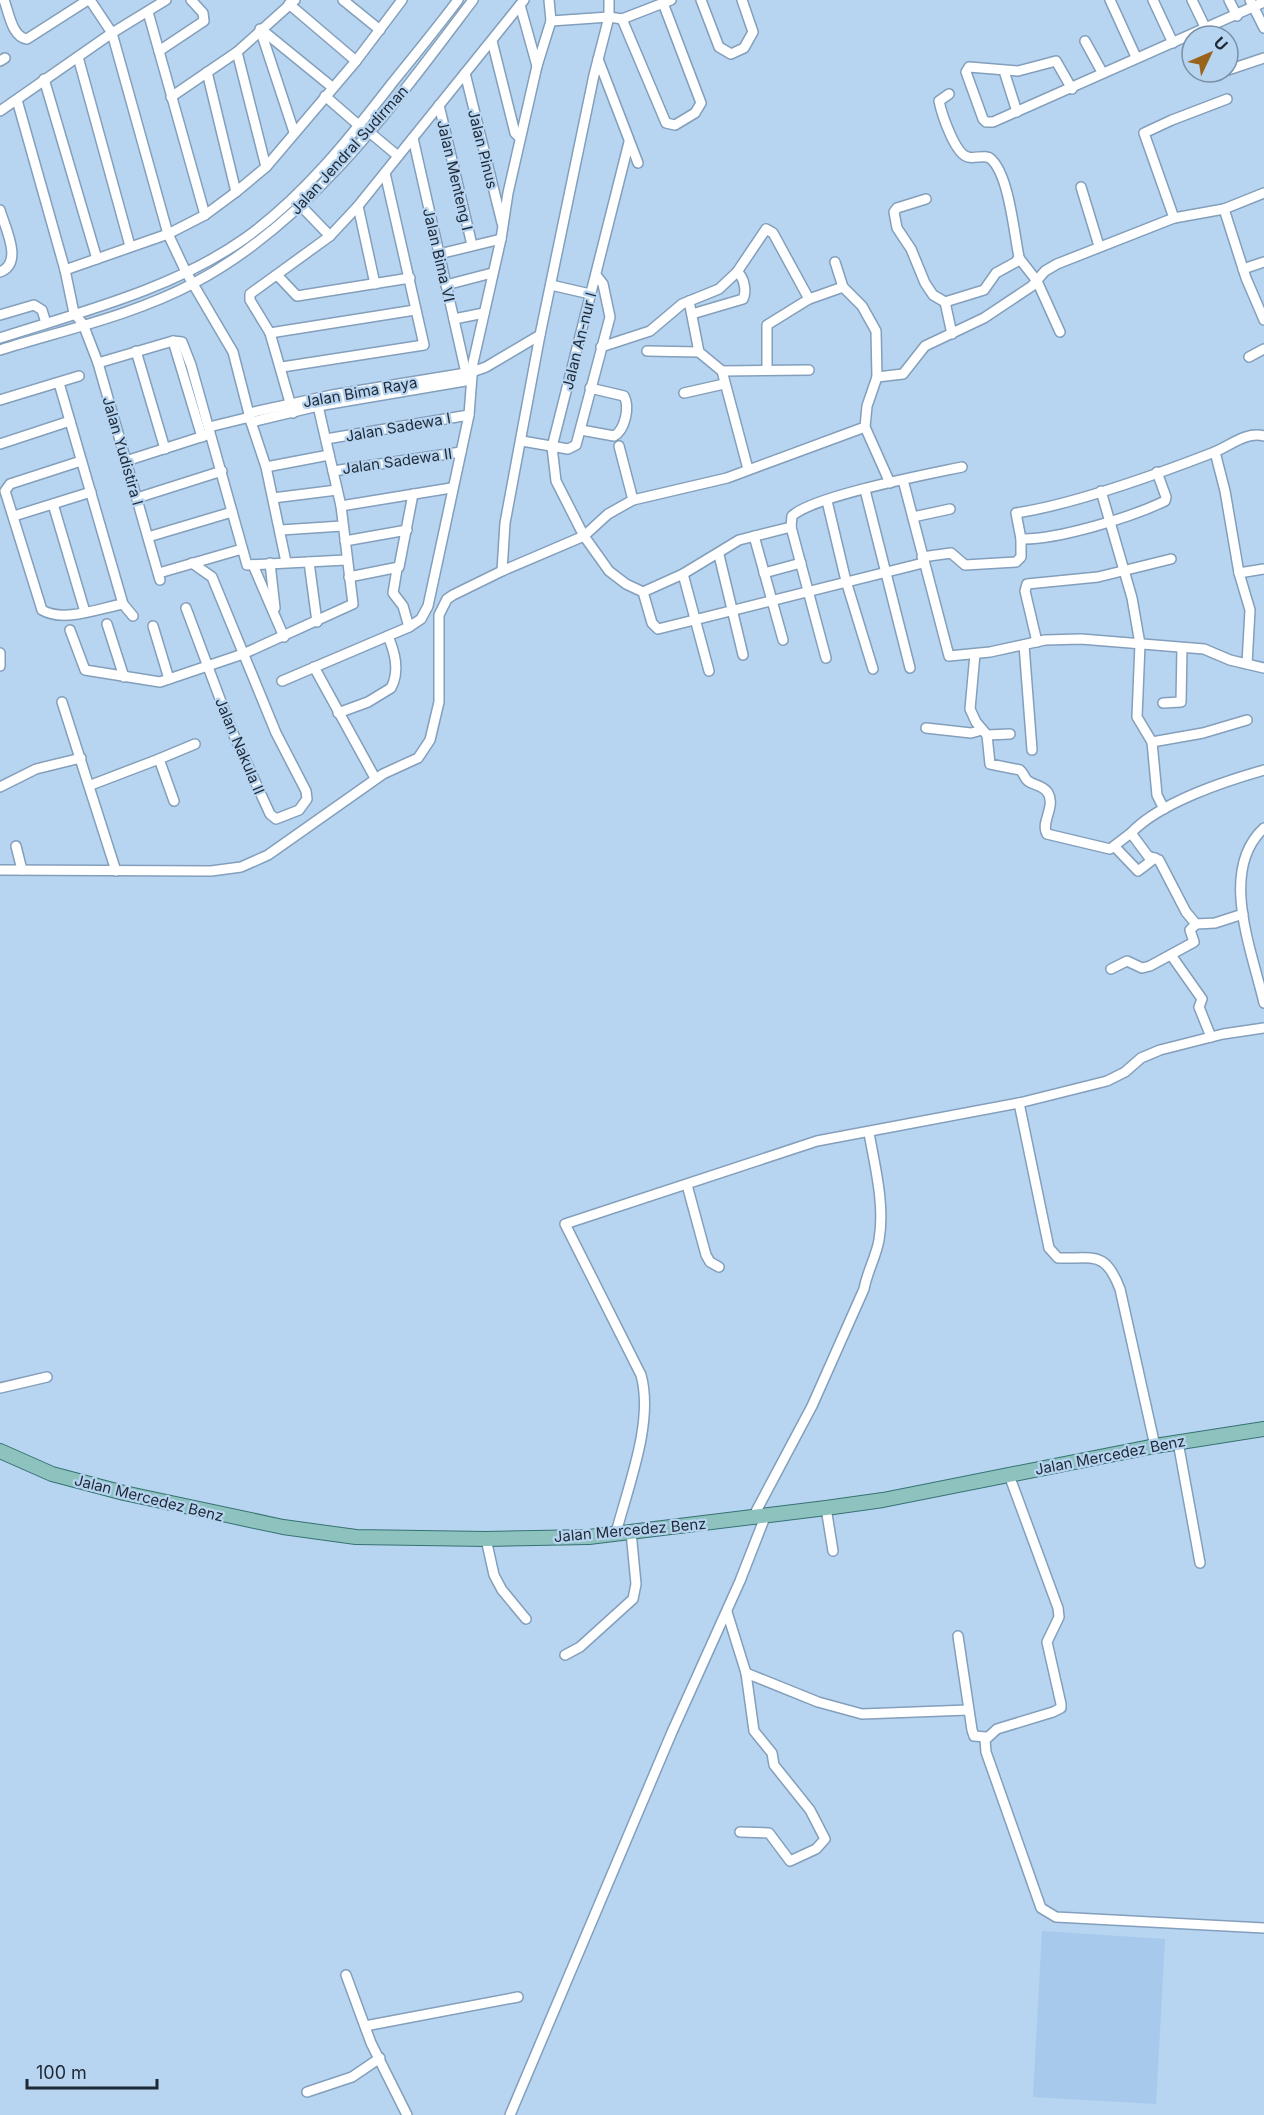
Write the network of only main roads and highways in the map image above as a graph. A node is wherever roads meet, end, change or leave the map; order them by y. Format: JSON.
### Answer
{"nodes":[{"id":1,"x":1264,"y":1429,"type":"edge"},
{"id":2,"x":0,"y":1451,"type":"edge"}],
"edges":[{"from":1,"to":2,"type":"main road","name":"Jalan Mercedez Benz"}]}
